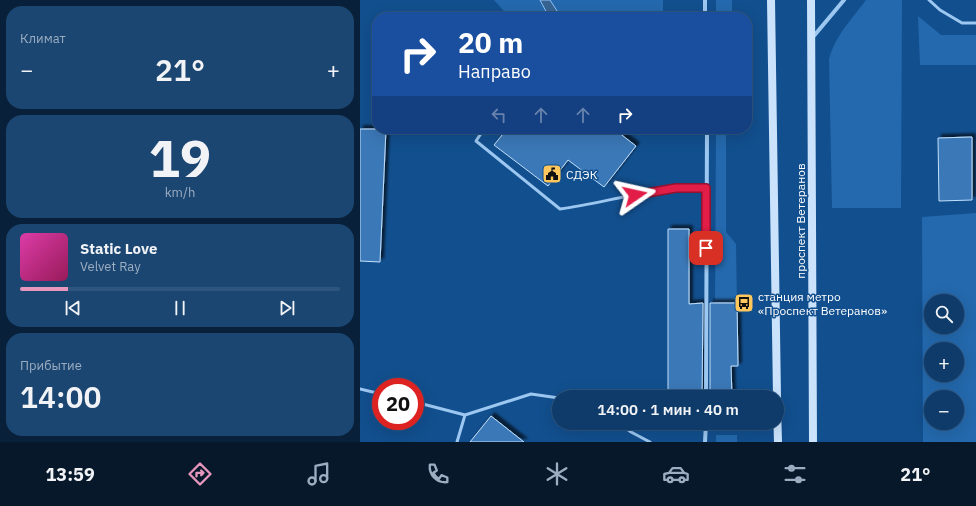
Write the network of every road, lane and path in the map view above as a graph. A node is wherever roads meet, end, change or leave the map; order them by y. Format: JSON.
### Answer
{"nodes":[{"id":1,"x":705,"y":0,"type":"edge"},
{"id":2,"x":771,"y":0,"type":"edge"},
{"id":3,"x":811,"y":0,"type":"edge"},
{"id":4,"x":844,"y":0,"type":"edge"},
{"id":5,"x":929,"y":0,"type":"edge"},
{"id":6,"x":705,"y":12,"type":"edge"},
{"id":7,"x":976,"y":23,"type":"edge"},
{"id":8,"x":811,"y":39,"type":"junction"},
{"id":9,"x":481,"y":134,"type":"edge"},
{"id":10,"x":707,"y":134,"type":"edge"},
{"id":11,"x":706,"y":188,"type":"junction"},
{"id":12,"x":360,"y":389,"type":"edge"},
{"id":13,"x":706,"y":390,"type":"edge"},
{"id":14,"x":777,"y":390,"type":"edge"},
{"id":15,"x":372,"y":392,"type":"edge"},
{"id":16,"x":552,"y":397,"type":"edge"},
{"id":17,"x":424,"y":404,"type":"edge"},
{"id":18,"x":465,"y":415,"type":"junction"},
{"id":19,"x":631,"y":430,"type":"edge"},
{"id":20,"x":706,"y":430,"type":"edge"},
{"id":21,"x":778,"y":430,"type":"edge"},
{"id":22,"x":457,"y":442,"type":"edge"},
{"id":23,"x":650,"y":442,"type":"edge"},
{"id":24,"x":705,"y":442,"type":"edge"},
{"id":25,"x":778,"y":442,"type":"edge"},
{"id":26,"x":813,"y":442,"type":"edge"}],
"edges":[{"from":1,"to":6,"type":"street"},
{"from":2,"to":14,"type":"main road"},
{"from":3,"to":8,"type":"main road","name":"проспект Ветеранов"},
{"from":4,"to":8,"type":"street"},
{"from":5,"to":7,"type":"lane"},
{"from":8,"to":26,"type":"main road","name":"проспект Ветеранов"},
{"from":9,"to":11,"type":"lane"},
{"from":10,"to":11,"type":"street"},
{"from":11,"to":13,"type":"street"},
{"from":12,"to":15,"type":"lane"},
{"from":16,"to":18,"type":"lane"},
{"from":17,"to":18,"type":"lane"},
{"from":18,"to":22,"type":"lane"},
{"from":19,"to":23,"type":"lane"},
{"from":20,"to":24,"type":"street"},
{"from":21,"to":25,"type":"main road"}]}
